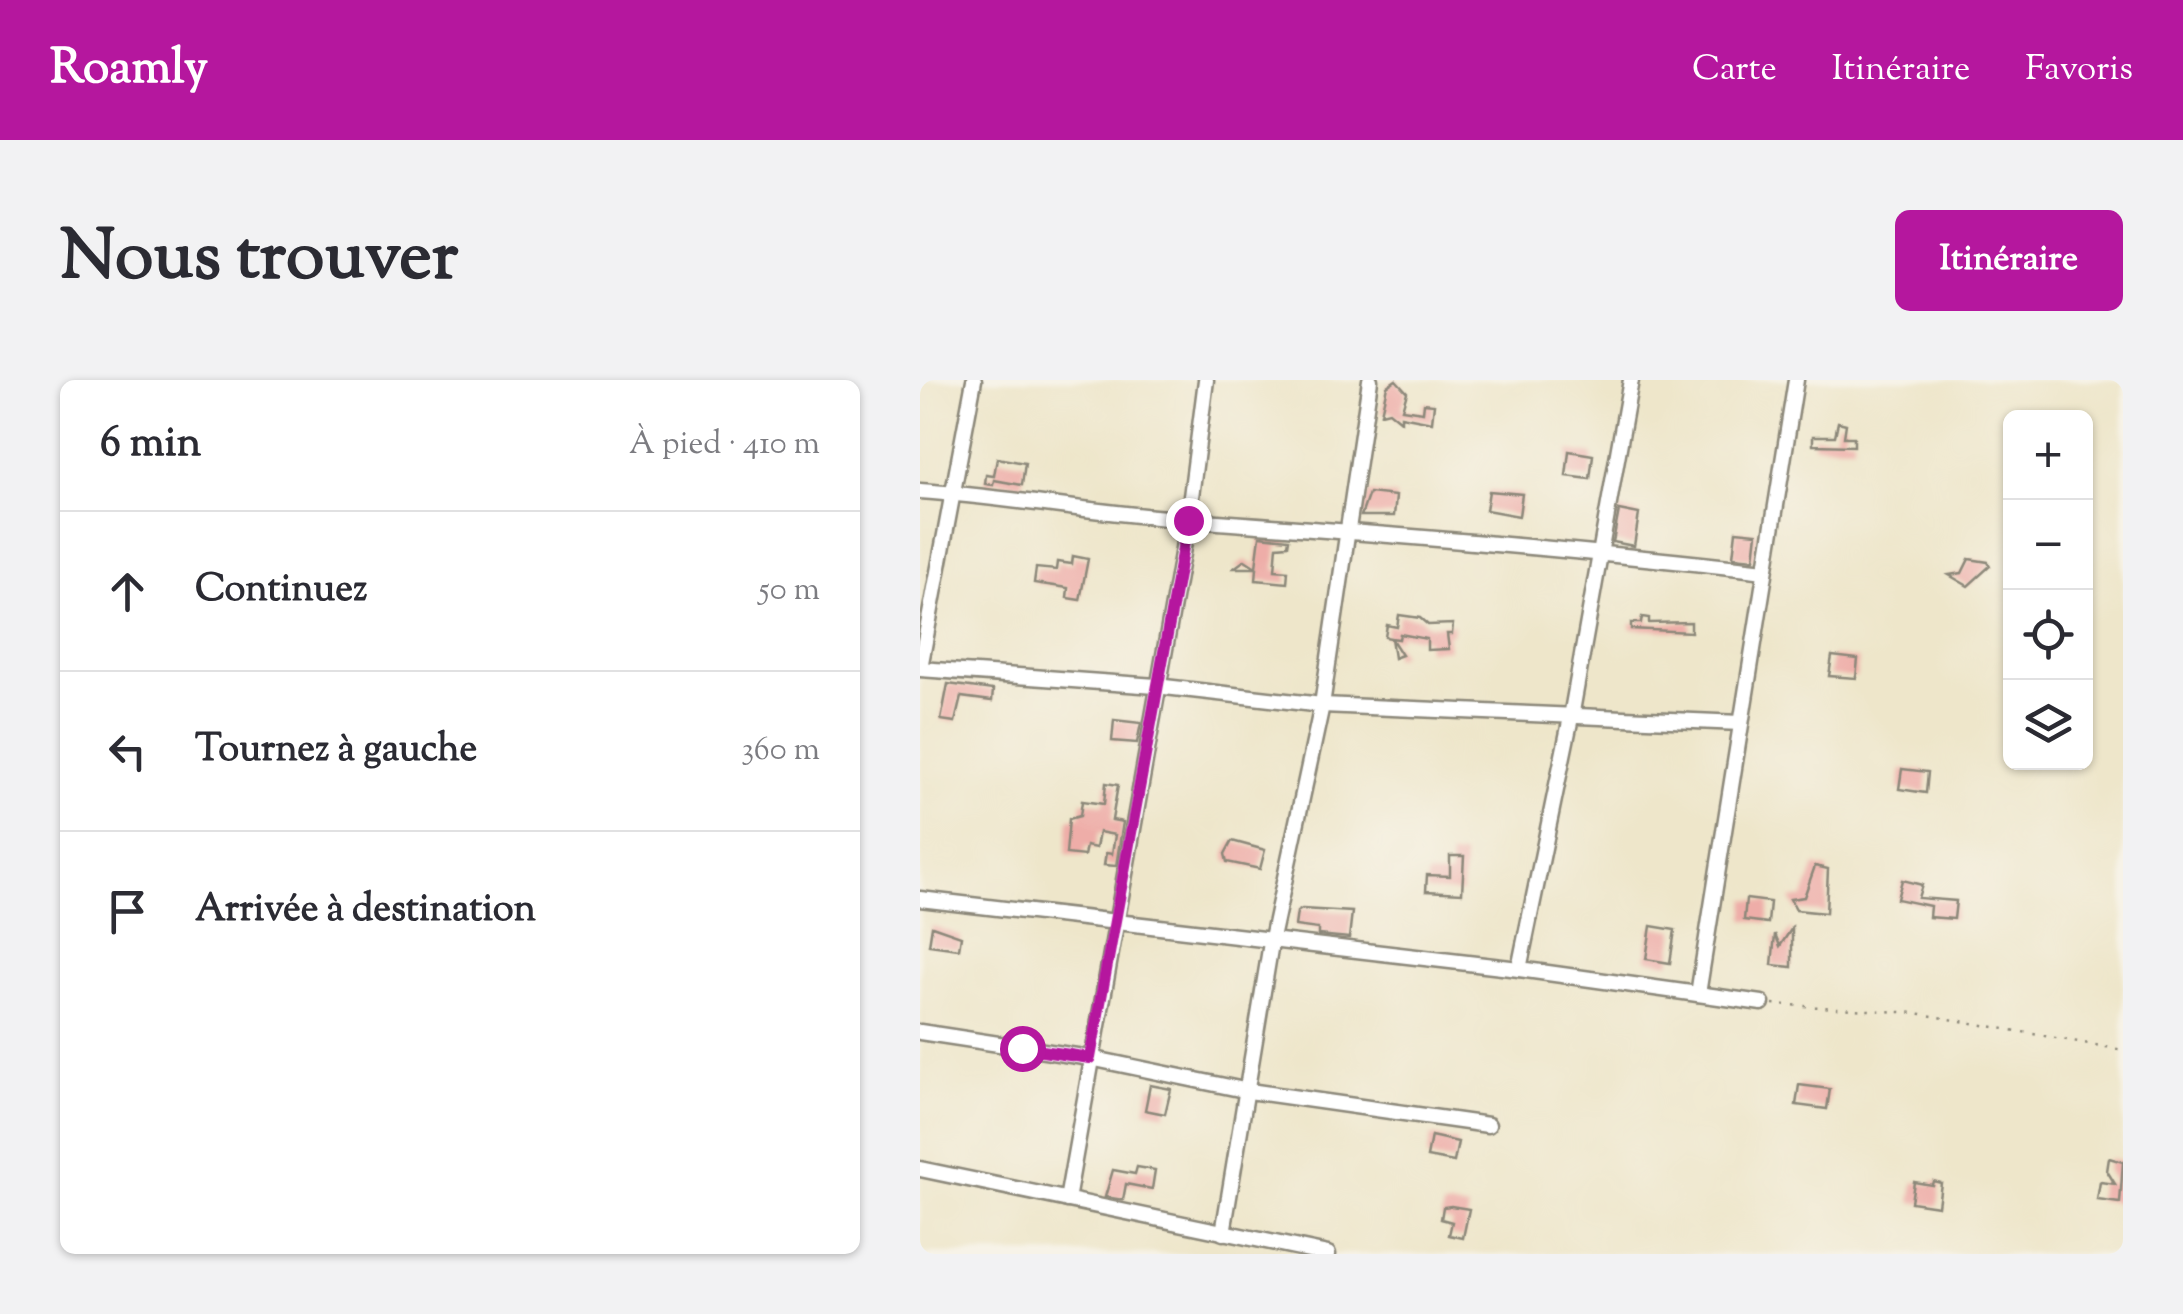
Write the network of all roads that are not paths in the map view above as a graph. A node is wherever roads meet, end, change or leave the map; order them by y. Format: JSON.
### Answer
{"nodes":[{"id":1,"x":974,"y":380,"type":"edge"},
{"id":2,"x":1206,"y":380,"type":"edge"},
{"id":3,"x":1370,"y":380,"type":"edge"},
{"id":4,"x":1631,"y":380,"type":"edge"},
{"id":5,"x":1796,"y":380,"type":"edge"},
{"id":6,"x":920,"y":491,"type":"edge"},
{"id":7,"x":953,"y":493,"type":"junction"},
{"id":8,"x":1188,"y":520,"type":"junction"},
{"id":9,"x":1350,"y":529,"type":"junction"},
{"id":10,"x":1598,"y":552,"type":"junction"},
{"id":11,"x":1765,"y":572,"type":"junction"},
{"id":12,"x":920,"y":668,"type":"edge"},
{"id":13,"x":1156,"y":686,"type":"junction"},
{"id":14,"x":1322,"y":705,"type":"junction"},
{"id":15,"x":1571,"y":718,"type":"junction"},
{"id":16,"x":1742,"y":724,"type":"junction"},
{"id":17,"x":920,"y":899,"type":"edge"},
{"id":18,"x":1116,"y":925,"type":"junction"},
{"id":19,"x":1271,"y":943,"type":"junction"},
{"id":20,"x":1518,"y":969,"type":"junction"},
{"id":21,"x":1698,"y":994,"type":"junction"},
{"id":22,"x":1762,"y":1003,"type":"road end"},
{"id":23,"x":920,"y":1032,"type":"edge"},
{"id":24,"x":1090,"y":1058,"type":"junction"},
{"id":25,"x":1249,"y":1091,"type":"junction"},
{"id":26,"x":1488,"y":1125,"type":"dead end"},
{"id":27,"x":920,"y":1169,"type":"edge"},
{"id":28,"x":1067,"y":1200,"type":"junction"},
{"id":29,"x":1223,"y":1233,"type":"junction"},
{"id":30,"x":1328,"y":1254,"type":"edge"}],
"edges":[{"from":1,"to":7,"type":"street"},
{"from":2,"to":8,"type":"street"},
{"from":3,"to":9,"type":"street"},
{"from":4,"to":10,"type":"street"},
{"from":5,"to":11,"type":"street"},
{"from":6,"to":7,"type":"street"},
{"from":7,"to":8,"type":"street"},
{"from":7,"to":12,"type":"street"},
{"from":8,"to":9,"type":"street"},
{"from":8,"to":13,"type":"street"},
{"from":9,"to":10,"type":"street"},
{"from":9,"to":14,"type":"street"},
{"from":10,"to":11,"type":"street"},
{"from":10,"to":15,"type":"street"},
{"from":11,"to":16,"type":"street"},
{"from":12,"to":13,"type":"street"},
{"from":13,"to":14,"type":"street"},
{"from":13,"to":18,"type":"street"},
{"from":14,"to":15,"type":"street"},
{"from":14,"to":19,"type":"street"},
{"from":15,"to":16,"type":"street"},
{"from":15,"to":20,"type":"street"},
{"from":16,"to":21,"type":"street"},
{"from":17,"to":18,"type":"street"},
{"from":18,"to":19,"type":"street"},
{"from":18,"to":24,"type":"street"},
{"from":19,"to":20,"type":"street"},
{"from":19,"to":25,"type":"street"},
{"from":20,"to":21,"type":"street"},
{"from":21,"to":22,"type":"street"},
{"from":23,"to":24,"type":"street"},
{"from":24,"to":25,"type":"street"},
{"from":24,"to":28,"type":"street"},
{"from":25,"to":26,"type":"street"},
{"from":25,"to":29,"type":"street"},
{"from":27,"to":28,"type":"street"},
{"from":28,"to":29,"type":"street"},
{"from":29,"to":30,"type":"street"}]}
